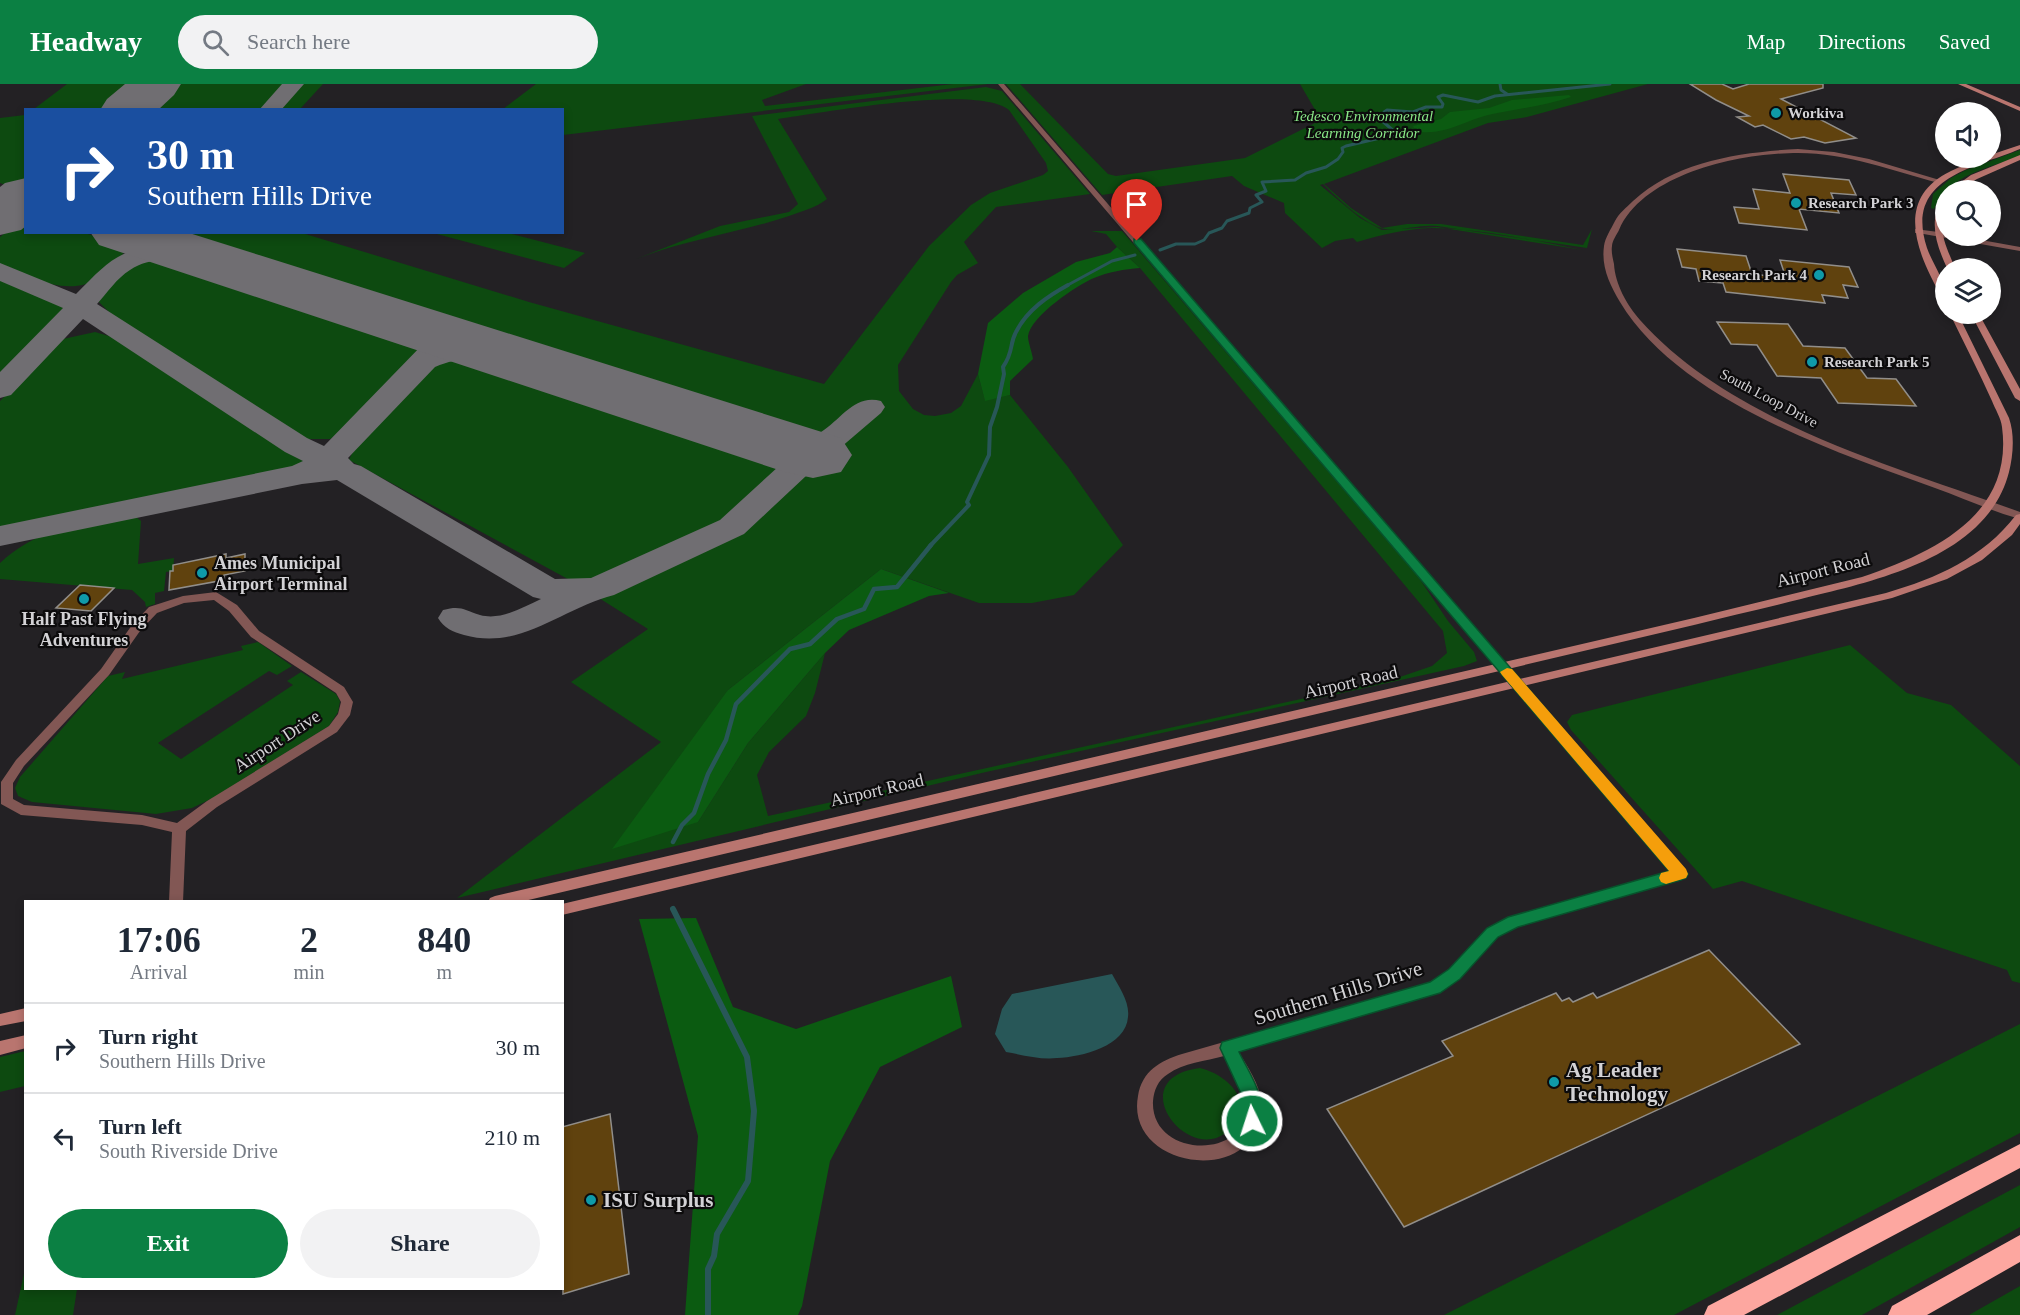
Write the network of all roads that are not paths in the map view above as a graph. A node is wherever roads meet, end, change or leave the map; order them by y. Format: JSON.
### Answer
{"nodes":[{"id":1,"x":1001,"y":84,"type":"edge"},
{"id":2,"x":1961,"y":84,"type":"edge"},
{"id":3,"x":1976,"y":91,"type":"junction"},
{"id":4,"x":2020,"y":109,"type":"edge"},
{"id":5,"x":2020,"y":114,"type":"edge"},
{"id":6,"x":2020,"y":147,"type":"edge"},
{"id":7,"x":2020,"y":159,"type":"edge"},
{"id":8,"x":1939,"y":180,"type":"joint"},
{"id":9,"x":1969,"y":180,"type":"edge"},
{"id":10,"x":1935,"y":184,"type":"edge"},
{"id":11,"x":1917,"y":231,"type":"junction"},
{"id":12,"x":1935,"y":234,"type":"edge"},
{"id":13,"x":2001,"y":246,"type":"edge"},
{"id":14,"x":2020,"y":249,"type":"edge"},
{"id":15,"x":1935,"y":275,"type":"edge"},
{"id":16,"x":1959,"y":324,"type":"edge"},
{"id":17,"x":1980,"y":324,"type":"edge"},
{"id":18,"x":2020,"y":398,"type":"edge"},
{"id":19,"x":1994,"y":506,"type":"junction"},
{"id":20,"x":2020,"y":516,"type":"edge"},
{"id":21,"x":1503,"y":668,"type":"junction"},
{"id":22,"x":1520,"y":687,"type":"junction"},
{"id":23,"x":179,"y":829,"type":"junction"},
{"id":24,"x":176,"y":900,"type":"edge"},
{"id":25,"x":503,"y":900,"type":"edge"},
{"id":26,"x":564,"y":910,"type":"edge"},
{"id":27,"x":24,"y":1014,"type":"edge"},
{"id":28,"x":0,"y":1020,"type":"edge"},
{"id":29,"x":24,"y":1042,"type":"edge"},
{"id":30,"x":0,"y":1048,"type":"edge"},
{"id":31,"x":1228,"y":1048,"type":"junction"},
{"id":32,"x":2020,"y":1155,"type":"edge"},
{"id":33,"x":2020,"y":1248,"type":"edge"},
{"id":34,"x":1717,"y":1315,"type":"edge"},
{"id":35,"x":1901,"y":1315,"type":"edge"}],
"edges":[{"from":1,"to":21,"type":"street"},
{"from":2,"to":3,"type":"main road"},
{"from":3,"to":4,"type":"main road"},
{"from":3,"to":5,"type":"main road"},
{"from":6,"to":8,"type":"main road"},
{"from":7,"to":9,"type":"main road"},
{"from":8,"to":19,"type":"street","name":"South Loop Drive"},
{"from":10,"to":11,"type":"main road"},
{"from":11,"to":12,"type":"street"},
{"from":11,"to":15,"type":"main road"},
{"from":13,"to":14,"type":"street"},
{"from":16,"to":19,"type":"main road","name":"Airport Road"},
{"from":17,"to":18,"type":"main road"},
{"from":19,"to":20,"type":"street","name":"South Loop Drive"},
{"from":19,"to":21,"type":"main road","name":"Airport Road"},
{"from":20,"to":22,"type":"main road"},
{"from":21,"to":22,"type":"street"},
{"from":21,"to":25,"type":"main road","name":"Airport Road"},
{"from":22,"to":26,"type":"main road"},
{"from":22,"to":31,"type":"street","name":"Southern Hills Drive"},
{"from":23,"to":23,"type":"street","name":"Airport Drive"},
{"from":23,"to":24,"type":"street"},
{"from":27,"to":28,"type":"main road"},
{"from":29,"to":30,"type":"main road"},
{"from":31,"to":31,"type":"street","name":"Southern Hills Drive"},
{"from":32,"to":34,"type":"highway"},
{"from":33,"to":35,"type":"highway"}]}
